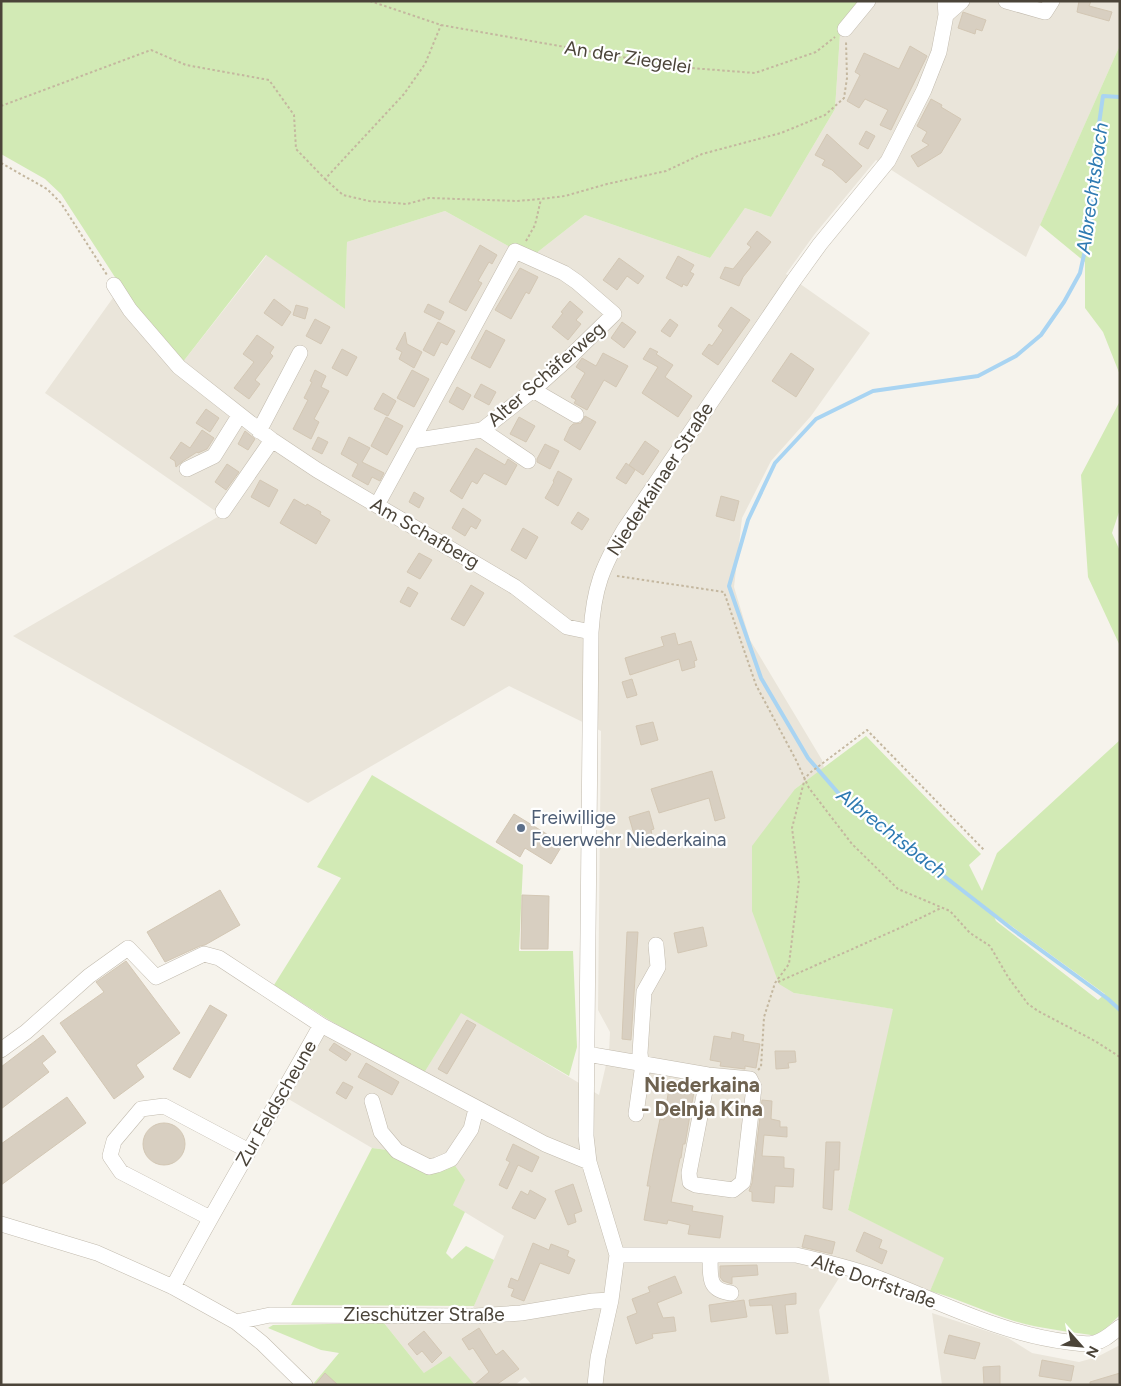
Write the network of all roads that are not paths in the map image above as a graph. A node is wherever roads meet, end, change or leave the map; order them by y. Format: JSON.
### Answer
{"nodes":[{"id":1,"x":868,"y":1,"type":"edge"},
{"id":2,"x":962,"y":1,"type":"edge"},
{"id":3,"x":1006,"y":1,"type":"edge"},
{"id":4,"x":1052,"y":1,"type":"edge"},
{"id":5,"x":945,"y":8,"type":"edge"},
{"id":6,"x":845,"y":29,"type":"road end"},
{"id":7,"x":114,"y":285,"type":"road end"},
{"id":8,"x":300,"y":353,"type":"dead end"},
{"id":9,"x":533,"y":390,"type":"junction"},
{"id":10,"x":576,"y":415,"type":"dead end"},
{"id":11,"x":239,"y":416,"type":"junction"},
{"id":12,"x":482,"y":430,"type":"junction"},
{"id":13,"x":259,"y":431,"type":"junction"},
{"id":14,"x":272,"y":440,"type":"junction"},
{"id":15,"x":412,"y":441,"type":"junction"},
{"id":16,"x":528,"y":461,"type":"dead end"},
{"id":17,"x":187,"y":469,"type":"dead end"},
{"id":18,"x":377,"y":505,"type":"junction"},
{"id":19,"x":223,"y":512,"type":"dead end"},
{"id":20,"x":591,"y":632,"type":"junction"},
{"id":21,"x":656,"y":944,"type":"dead end"},
{"id":22,"x":321,"y":1025,"type":"junction"},
{"id":23,"x":1,"y":1050,"type":"edge"},
{"id":24,"x":587,"y":1054,"type":"junction"},
{"id":25,"x":642,"y":1062,"type":"junction"},
{"id":26,"x":708,"y":1075,"type":"junction"},
{"id":27,"x":372,"y":1101,"type":"dead end"},
{"id":28,"x":476,"y":1108,"type":"junction"},
{"id":29,"x":636,"y":1114,"type":"dead end"},
{"id":30,"x":249,"y":1151,"type":"junction"},
{"id":31,"x":589,"y":1162,"type":"junction"},
{"id":32,"x":210,"y":1218,"type":"junction"},
{"id":33,"x":1,"y":1224,"type":"edge"},
{"id":34,"x":617,"y":1255,"type":"junction"},
{"id":35,"x":710,"y":1255,"type":"junction"},
{"id":36,"x":173,"y":1287,"type":"junction"},
{"id":37,"x":731,"y":1293,"type":"dead end"},
{"id":38,"x":611,"y":1300,"type":"junction"},
{"id":39,"x":236,"y":1322,"type":"junction"},
{"id":40,"x":1120,"y":1327,"type":"edge"},
{"id":41,"x":305,"y":1385,"type":"edge"},
{"id":42,"x":595,"y":1385,"type":"edge"}],
"edges":[{"from":1,"to":6,"type":"street"},
{"from":2,"to":5,"type":"street"},
{"from":3,"to":4,"type":"street"},
{"from":5,"to":20,"type":"street","name":"Niederkainaer Straße"},
{"from":7,"to":11,"type":"street","name":"Am Schafberg"},
{"from":8,"to":13,"type":"street"},
{"from":9,"to":10,"type":"street"},
{"from":9,"to":12,"type":"street","name":"Alter Schäferweg"},
{"from":9,"to":15,"type":"street","name":"Alter Schäferweg"},
{"from":11,"to":13,"type":"street","name":"Am Schafberg"},
{"from":11,"to":17,"type":"street"},
{"from":12,"to":15,"type":"street","name":"Alter Schäferweg"},
{"from":12,"to":16,"type":"street"},
{"from":13,"to":14,"type":"street","name":"Am Schafberg"},
{"from":14,"to":18,"type":"street","name":"Am Schafberg"},
{"from":14,"to":19,"type":"street"},
{"from":15,"to":18,"type":"street"},
{"from":18,"to":20,"type":"street","name":"Am Schafberg"},
{"from":20,"to":24,"type":"street","name":"Niederkainaer Straße"},
{"from":21,"to":25,"type":"street"},
{"from":22,"to":23,"type":"street"},
{"from":22,"to":28,"type":"street","name":"Zur Feldscheune"},
{"from":22,"to":30,"type":"street","name":"Zur Feldscheune"},
{"from":24,"to":25,"type":"street"},
{"from":24,"to":31,"type":"street","name":"Niederkainaer Straße"},
{"from":25,"to":26,"type":"street"},
{"from":25,"to":29,"type":"street"},
{"from":26,"to":26,"type":"street"},
{"from":27,"to":28,"type":"street"},
{"from":28,"to":31,"type":"street","name":"Zur Feldscheune"},
{"from":30,"to":32,"type":"street","name":"Zur Feldscheune"},
{"from":30,"to":32,"type":"street"},
{"from":31,"to":34,"type":"street","name":"Niederkainaer Straße"},
{"from":32,"to":36,"type":"street","name":"Zur Feldscheune"},
{"from":33,"to":36,"type":"street"},
{"from":34,"to":35,"type":"street","name":"Alte Dorfstraße"},
{"from":34,"to":38,"type":"street","name":"Niederkainaer Straße"},
{"from":35,"to":37,"type":"street"},
{"from":35,"to":40,"type":"street","name":"Alte Dorfstraße"},
{"from":36,"to":39,"type":"street"},
{"from":38,"to":39,"type":"street","name":"Zieschützer Straße"},
{"from":38,"to":42,"type":"street","name":"Niederkainaer Straße"},
{"from":39,"to":41,"type":"street"}]}
